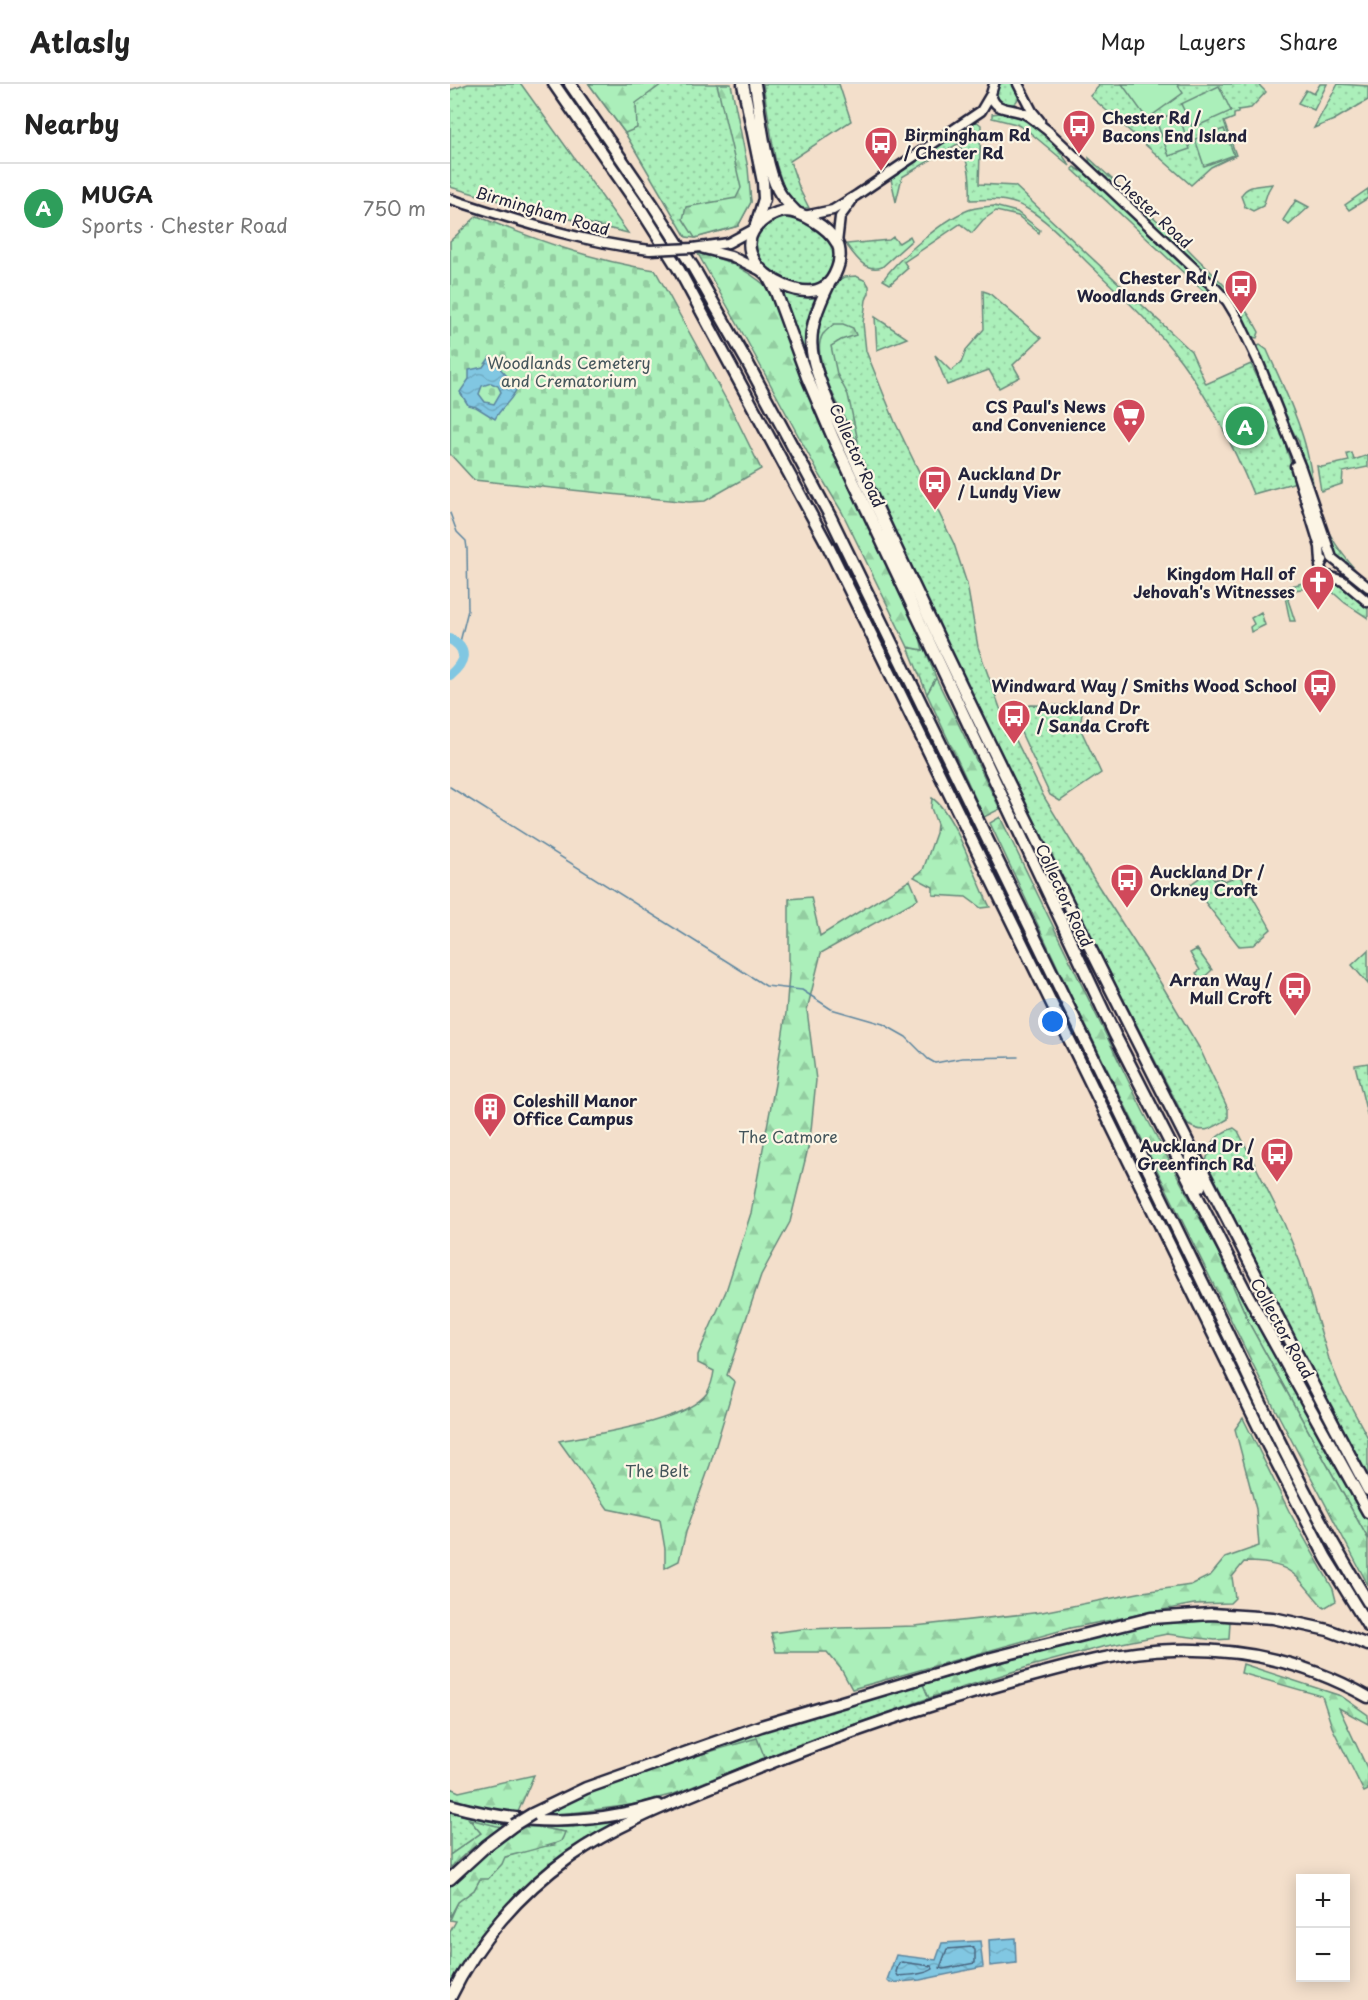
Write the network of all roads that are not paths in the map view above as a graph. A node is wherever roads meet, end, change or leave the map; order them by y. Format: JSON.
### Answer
{"nodes":[{"id":1,"x":554,"y":84,"type":"edge"},
{"id":2,"x":570,"y":84,"type":"edge"},
{"id":3,"x":743,"y":84,"type":"edge"},
{"id":4,"x":755,"y":84,"type":"edge"},
{"id":5,"x":992,"y":88,"type":"edge"},
{"id":6,"x":1021,"y":88,"type":"edge"},
{"id":7,"x":1003,"y":109,"type":"junction"},
{"id":8,"x":981,"y":111,"type":"junction"},
{"id":9,"x":1046,"y":129,"type":"junction"},
{"id":10,"x":857,"y":195,"type":"junction"},
{"id":11,"x":450,"y":199,"type":"edge"},
{"id":12,"x":801,"y":215,"type":"junction"},
{"id":13,"x":755,"y":227,"type":"junction"},
{"id":14,"x":837,"y":243,"type":"junction"},
{"id":15,"x":697,"y":248,"type":"junction"},
{"id":16,"x":764,"y":273,"type":"junction"},
{"id":17,"x":831,"y":282,"type":"junction"},
{"id":18,"x":1292,"y":447,"type":"junction"},
{"id":19,"x":1335,"y":560,"type":"junction"},
{"id":20,"x":1321,"y":562,"type":"junction"},
{"id":21,"x":1330,"y":576,"type":"junction"},
{"id":22,"x":1368,"y":587,"type":"edge"},
{"id":23,"x":1368,"y":602,"type":"edge"},
{"id":24,"x":1191,"y":1148,"type":"junction"},
{"id":25,"x":1246,"y":1292,"type":"junction"},
{"id":26,"x":1368,"y":1490,"type":"edge"},
{"id":27,"x":1368,"y":1512,"type":"edge"},
{"id":28,"x":1368,"y":1602,"type":"edge"},
{"id":29,"x":1368,"y":1626,"type":"edge"},
{"id":30,"x":1368,"y":1645,"type":"edge"},
{"id":31,"x":1368,"y":1697,"type":"edge"},
{"id":32,"x":709,"y":1788,"type":"junction"},
{"id":33,"x":450,"y":1805,"type":"edge"},
{"id":34,"x":450,"y":1879,"type":"edge"},
{"id":35,"x":450,"y":1998,"type":"edge"}],
"edges":[{"from":1,"to":29,"type":"highway"},
{"from":2,"to":28,"type":"highway"},
{"from":3,"to":13,"type":"highway"},
{"from":4,"to":12,"type":"highway"},
{"from":5,"to":7,"type":"main road"},
{"from":5,"to":8,"type":"main road"},
{"from":6,"to":7,"type":"main road"},
{"from":6,"to":9,"type":"main road","name":"Chester Road"},
{"from":7,"to":8,"type":"main road"},
{"from":7,"to":9,"type":"main road","name":"Chester Road"},
{"from":8,"to":10,"type":"main road"},
{"from":9,"to":18,"type":"main road","name":"Chester Road"},
{"from":10,"to":12,"type":"main road"},
{"from":10,"to":14,"type":"main road"},
{"from":11,"to":15,"type":"main road","name":"Birmingham Road","bridge":true},
{"from":12,"to":13,"type":"highway"},
{"from":12,"to":14,"type":"highway"},
{"from":13,"to":15,"type":"main road","name":"Birmingham Road"},
{"from":13,"to":16,"type":"highway"},
{"from":14,"to":17,"type":"highway"},
{"from":15,"to":16,"type":"main road","name":"Birmingham Road"},
{"from":16,"to":17,"type":"highway"},
{"from":16,"to":25,"type":"highway","name":"Collector Road"},
{"from":17,"to":24,"type":"highway","name":"Collector Road"},
{"from":18,"to":19,"type":"main road","name":"Chester Road"},
{"from":18,"to":20,"type":"main road","name":"Chester Road"},
{"from":19,"to":20,"type":"main road"},
{"from":19,"to":21,"type":"main road"},
{"from":19,"to":22,"type":"main road"},
{"from":20,"to":21,"type":"main road"},
{"from":21,"to":23,"type":"main road"},
{"from":24,"to":25,"type":"highway"},
{"from":24,"to":26,"type":"highway","name":"Collector Road"},
{"from":25,"to":27,"type":"highway","name":"Collector Road"},
{"from":30,"to":34,"type":"highway","bridge":true},
{"from":31,"to":32,"type":"highway"},
{"from":32,"to":33,"type":"highway"},
{"from":32,"to":35,"type":"highway"}]}
